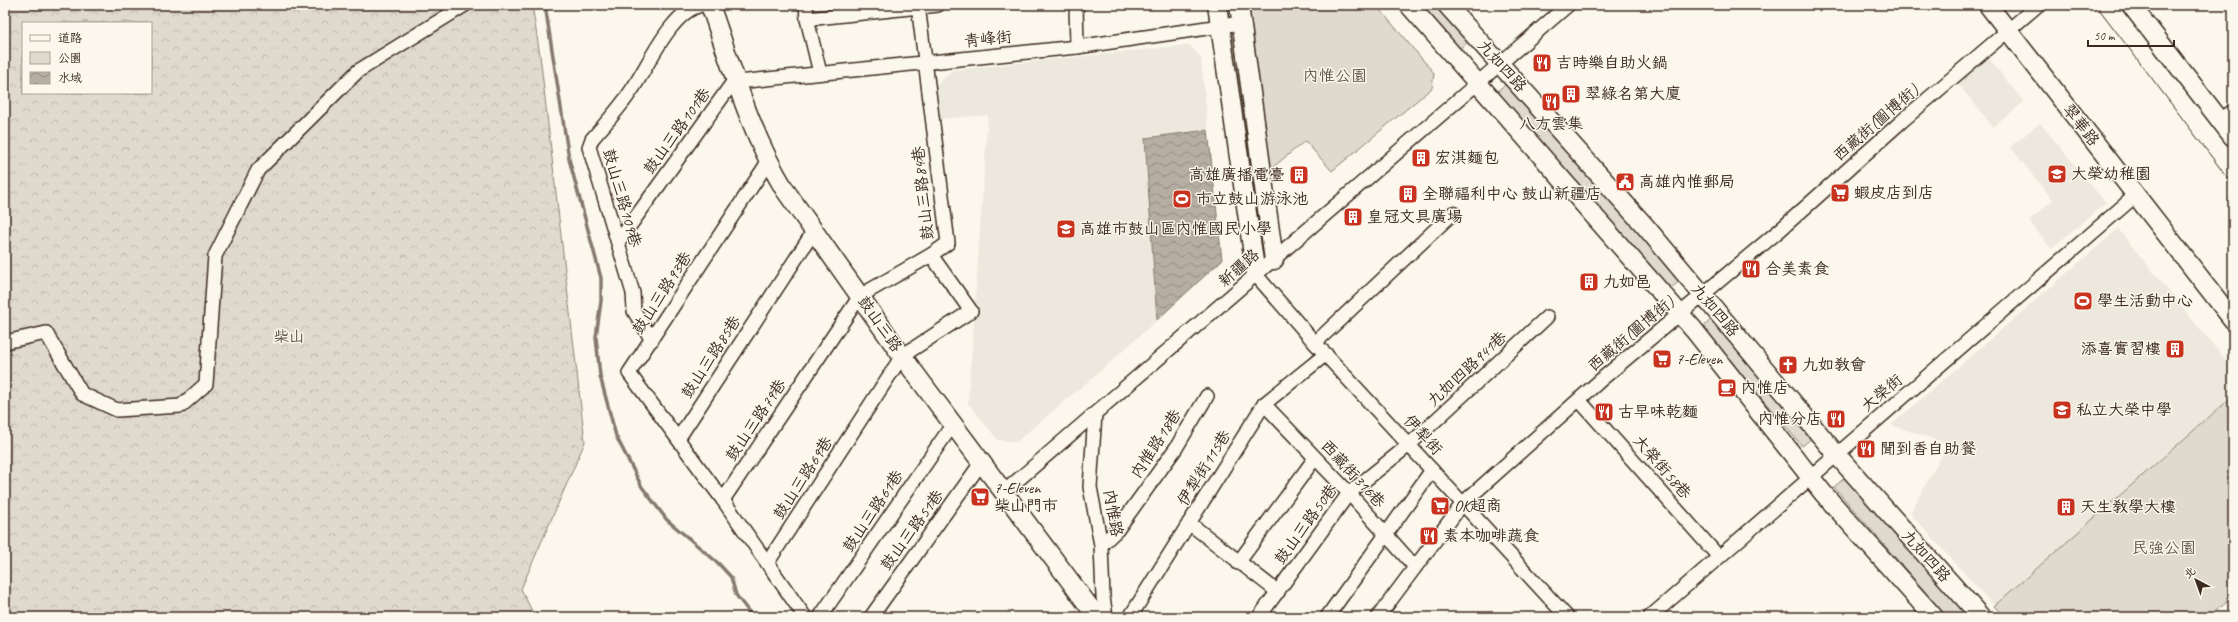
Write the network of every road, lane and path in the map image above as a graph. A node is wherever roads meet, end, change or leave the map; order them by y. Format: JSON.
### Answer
{"nodes":[{"id":1,"x":465,"y":5,"type":"edge"},
{"id":2,"x":702,"y":5,"type":"edge"},
{"id":3,"x":710,"y":5,"type":"edge"},
{"id":4,"x":806,"y":5,"type":"edge"},
{"id":5,"x":938,"y":5,"type":"edge"},
{"id":6,"x":1076,"y":5,"type":"edge"},
{"id":7,"x":1217,"y":5,"type":"edge"},
{"id":8,"x":1239,"y":5,"type":"edge"},
{"id":9,"x":1409,"y":5,"type":"edge"},
{"id":10,"x":1447,"y":5,"type":"edge"},
{"id":11,"x":1568,"y":5,"type":"edge"},
{"id":12,"x":1988,"y":5,"type":"edge"},
{"id":13,"x":2038,"y":5,"type":"edge"},
{"id":14,"x":2131,"y":5,"type":"edge"},
{"id":15,"x":918,"y":6,"type":"edge"},
{"id":16,"x":807,"y":19,"type":"junction"},
{"id":17,"x":1241,"y":23,"type":"junction"},
{"id":18,"x":1219,"y":26,"type":"junction"},
{"id":19,"x":2008,"y":31,"type":"junction"},
{"id":20,"x":1077,"y":47,"type":"junction"},
{"id":21,"x":925,"y":63,"type":"junction"},
{"id":22,"x":1500,"y":64,"type":"junction"},
{"id":23,"x":820,"y":73,"type":"junction"},
{"id":24,"x":737,"y":80,"type":"junction"},
{"id":25,"x":1478,"y":83,"type":"junction"},
{"id":26,"x":2227,"y":116,"type":"edge"},
{"id":27,"x":2233,"y":137,"type":"edge"},
{"id":28,"x":768,"y":162,"type":"junction"},
{"id":29,"x":2136,"y":195,"type":"junction"},
{"id":30,"x":1453,"y":213,"type":"dead end"},
{"id":31,"x":814,"y":231,"type":"junction"},
{"id":32,"x":618,"y":242,"type":"junction"},
{"id":33,"x":931,"y":255,"type":"junction"},
{"id":34,"x":1274,"y":260,"type":"junction"},
{"id":35,"x":1256,"y":275,"type":"junction"},
{"id":36,"x":860,"y":296,"type":"junction"},
{"id":37,"x":1703,"y":296,"type":"junction"},
{"id":38,"x":1681,"y":314,"type":"junction"},
{"id":39,"x":1547,"y":317,"type":"dead end"},
{"id":40,"x":2233,"y":320,"type":"edge"},
{"id":41,"x":652,"y":340,"type":"junction"},
{"id":42,"x":5,"y":342,"type":"edge"},
{"id":43,"x":1315,"y":342,"type":"junction"},
{"id":44,"x":1326,"y":354,"type":"junction"},
{"id":45,"x":902,"y":356,"type":"junction"},
{"id":46,"x":1207,"y":396,"type":"dead end"},
{"id":47,"x":1579,"y":400,"type":"junction"},
{"id":48,"x":1264,"y":404,"type":"junction"},
{"id":49,"x":1094,"y":414,"type":"junction"},
{"id":50,"x":953,"y":424,"type":"junction"},
{"id":51,"x":678,"y":439,"type":"junction"},
{"id":52,"x":1409,"y":445,"type":"junction"},
{"id":53,"x":1836,"y":454,"type":"junction"},
{"id":54,"x":1315,"y":458,"type":"junction"},
{"id":55,"x":981,"y":463,"type":"junction"},
{"id":56,"x":1432,"y":470,"type":"junction"},
{"id":57,"x":1810,"y":477,"type":"junction"},
{"id":58,"x":1004,"y":492,"type":"junction"},
{"id":59,"x":1349,"y":493,"type":"junction"},
{"id":60,"x":723,"y":500,"type":"junction"},
{"id":61,"x":1463,"y":503,"type":"junction"},
{"id":62,"x":1189,"y":523,"type":"junction"},
{"id":63,"x":1386,"y":536,"type":"junction"},
{"id":64,"x":1101,"y":545,"type":"junction"},
{"id":65,"x":1719,"y":557,"type":"junction"},
{"id":66,"x":768,"y":562,"type":"junction"},
{"id":67,"x":1238,"y":563,"type":"junction"},
{"id":68,"x":1415,"y":567,"type":"junction"},
{"id":69,"x":1278,"y":592,"type":"junction"},
{"id":70,"x":805,"y":617,"type":"edge"},
{"id":71,"x":820,"y":617,"type":"edge"},
{"id":72,"x":871,"y":617,"type":"edge"},
{"id":73,"x":1097,"y":617,"type":"edge"},
{"id":74,"x":1106,"y":617,"type":"edge"},
{"id":75,"x":1130,"y":617,"type":"edge"},
{"id":76,"x":1259,"y":617,"type":"edge"},
{"id":77,"x":1328,"y":617,"type":"edge"},
{"id":78,"x":1378,"y":617,"type":"edge"},
{"id":79,"x":1567,"y":617,"type":"edge"},
{"id":80,"x":1650,"y":617,"type":"edge"},
{"id":81,"x":1934,"y":617,"type":"edge"},
{"id":82,"x":1981,"y":617,"type":"edge"}],
"edges":[{"from":1,"to":42,"type":"street"},
{"from":2,"to":32,"type":"street","name":"鼓山三路109巷"},
{"from":3,"to":24,"type":"street","name":"鼓山三路"},
{"from":4,"to":16,"type":"street"},
{"from":5,"to":15,"type":"street"},
{"from":6,"to":20,"type":"street"},
{"from":7,"to":18,"type":"street"},
{"from":8,"to":17,"type":"street"},
{"from":9,"to":25,"type":"street","name":"九如四路"},
{"from":10,"to":22,"type":"street","name":"九如四路"},
{"from":11,"to":22,"type":"street","name":"新疆路"},
{"from":12,"to":19,"type":"street","name":"翠華路"},
{"from":13,"to":19,"type":"street","name":"西藏街(圖博街)"},
{"from":14,"to":26,"type":"street"},
{"from":15,"to":16,"type":"street"},
{"from":15,"to":21,"type":"street"},
{"from":16,"to":23,"type":"street"},
{"from":17,"to":18,"type":"street","name":"青峰街"},
{"from":17,"to":34,"type":"street"},
{"from":18,"to":20,"type":"street","name":"青峰街"},
{"from":18,"to":35,"type":"street"},
{"from":19,"to":29,"type":"street","name":"翠華路"},
{"from":19,"to":37,"type":"street","name":"西藏街(圖博街)"},
{"from":20,"to":21,"type":"street","name":"青峰街"},
{"from":21,"to":23,"type":"street","name":"青峰街"},
{"from":21,"to":33,"type":"street","name":"鼓山三路84巷"},
{"from":22,"to":25,"type":"street","name":"新疆路"},
{"from":22,"to":37,"type":"street","name":"九如四路"},
{"from":23,"to":24,"type":"street","name":"青峰街"},
{"from":24,"to":28,"type":"street","name":"鼓山三路"},
{"from":24,"to":32,"type":"street","name":"鼓山三路101巷"},
{"from":25,"to":34,"type":"street","name":"新疆路"},
{"from":25,"to":38,"type":"street","name":"九如四路"},
{"from":26,"to":27,"type":"street"},
{"from":28,"to":31,"type":"street","name":"鼓山三路"},
{"from":28,"to":41,"type":"street","name":"鼓山三路93巷"},
{"from":29,"to":40,"type":"street","name":"翠華路"},
{"from":29,"to":53,"type":"street","name":"大榮街"},
{"from":30,"to":43,"type":"street"},
{"from":31,"to":36,"type":"street","name":"鼓山三路"},
{"from":31,"to":51,"type":"street","name":"鼓山三路85巷"},
{"from":32,"to":41,"type":"street","name":"鼓山三路109巷"},
{"from":33,"to":36,"type":"street","name":"鼓山三路84巷"},
{"from":33,"to":45,"type":"street"},
{"from":34,"to":35,"type":"street","name":"新疆路"},
{"from":35,"to":43,"type":"street","name":"伊犁街"},
{"from":35,"to":49,"type":"street","name":"新疆路"},
{"from":36,"to":45,"type":"street","name":"鼓山三路"},
{"from":36,"to":60,"type":"street","name":"鼓山三路79巷"},
{"from":37,"to":38,"type":"street","name":"西藏街(圖博街)"},
{"from":37,"to":53,"type":"street","name":"九如四路"},
{"from":38,"to":47,"type":"street","name":"西藏街(圖博街)"},
{"from":38,"to":57,"type":"street","name":"九如四路"},
{"from":39,"to":52,"type":"street","name":"九如四路941巷"},
{"from":41,"to":51,"type":"street","name":"鼓山三路93巷"},
{"from":43,"to":44,"type":"street","name":"伊犁街"},
{"from":44,"to":48,"type":"street","name":"伊犁街115巷"},
{"from":44,"to":52,"type":"street","name":"伊犁街"},
{"from":45,"to":50,"type":"street","name":"鼓山三路"},
{"from":45,"to":66,"type":"street","name":"鼓山三路69巷"},
{"from":46,"to":64,"type":"street","name":"內惟路18巷"},
{"from":47,"to":61,"type":"street","name":"西藏街(圖博街)"},
{"from":47,"to":65,"type":"street","name":"大榮街58巷"},
{"from":48,"to":54,"type":"street","name":"西藏街316巷"},
{"from":48,"to":62,"type":"street","name":"伊犁街115巷"},
{"from":49,"to":58,"type":"street","name":"新疆路"},
{"from":49,"to":64,"type":"street","name":"內惟路"},
{"from":50,"to":55,"type":"street","name":"鼓山三路"},
{"from":50,"to":71,"type":"street","name":"鼓山三路61巷"},
{"from":51,"to":60,"type":"street"},
{"from":52,"to":56,"type":"street","name":"伊犁街"},
{"from":52,"to":59,"type":"street","name":"鼓山三路50巷"},
{"from":53,"to":57,"type":"street","name":"大榮街"},
{"from":53,"to":82,"type":"street","name":"九如四路"},
{"from":54,"to":59,"type":"street","name":"西藏街316巷"},
{"from":54,"to":67,"type":"street"},
{"from":55,"to":58,"type":"street","name":"鼓山三路"},
{"from":55,"to":72,"type":"street","name":"鼓山三路51巷"},
{"from":56,"to":61,"type":"street","name":"伊犁街"},
{"from":56,"to":63,"type":"street"},
{"from":57,"to":65,"type":"street","name":"大榮街"},
{"from":57,"to":81,"type":"street","name":"九如四路"},
{"from":58,"to":73,"type":"street","name":"鼓山三路"},
{"from":59,"to":63,"type":"street","name":"西藏街316巷"},
{"from":59,"to":69,"type":"street","name":"鼓山三路50巷"},
{"from":60,"to":66,"type":"street"},
{"from":61,"to":68,"type":"street","name":"西藏街(圖博街)"},
{"from":61,"to":79,"type":"street","name":"伊犁街"},
{"from":62,"to":67,"type":"street"},
{"from":62,"to":75,"type":"street","name":"伊犁街115巷"},
{"from":63,"to":68,"type":"street","name":"西藏街316巷"},
{"from":63,"to":77,"type":"street"},
{"from":64,"to":74,"type":"street","name":"內惟路"},
{"from":65,"to":80,"type":"street","name":"大榮街"},
{"from":66,"to":70,"type":"street"},
{"from":67,"to":69,"type":"street"},
{"from":68,"to":78,"type":"street","name":"西藏街(圖博街)"},
{"from":69,"to":76,"type":"street","name":"鼓山三路50巷"}]}
